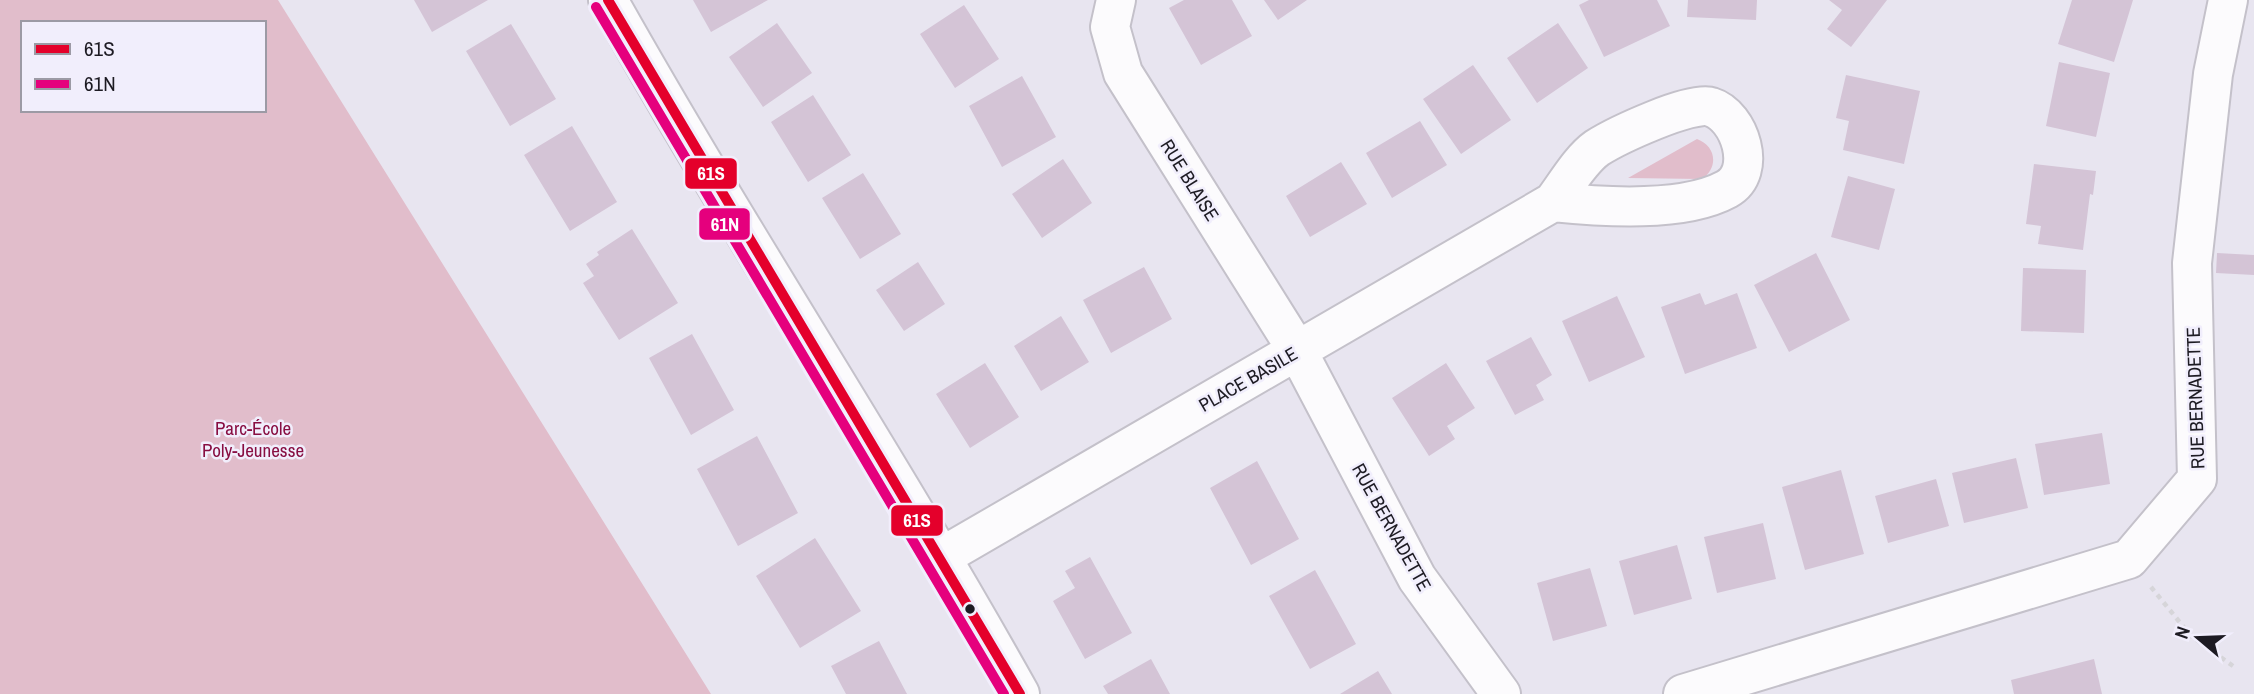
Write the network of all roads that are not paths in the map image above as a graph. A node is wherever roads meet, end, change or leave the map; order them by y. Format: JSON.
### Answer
{"nodes":[{"id":1,"x":608,"y":0,"type":"edge"},
{"id":2,"x":1116,"y":0,"type":"edge"},
{"id":3,"x":2228,"y":0,"type":"edge"},
{"id":4,"x":1553,"y":201,"type":"dead end"},
{"id":5,"x":1297,"y":350,"type":"junction"},
{"id":6,"x":943,"y":556,"type":"junction"},
{"id":7,"x":1020,"y":694,"type":"edge"},
{"id":8,"x":1501,"y":694,"type":"edge"},
{"id":9,"x":1683,"y":694,"type":"edge"}],
"edges":[{"from":1,"to":6,"type":"street"},
{"from":2,"to":5,"type":"street","name":"RUE BLAISE"},
{"from":3,"to":9,"type":"street","name":"RUE BERNADETTE"},
{"from":4,"to":5,"type":"street","name":"PLACE BASILE"},
{"from":5,"to":6,"type":"street","name":"PLACE BASILE"},
{"from":5,"to":8,"type":"street","name":"RUE BERNADETTE"},
{"from":6,"to":7,"type":"street"}]}
